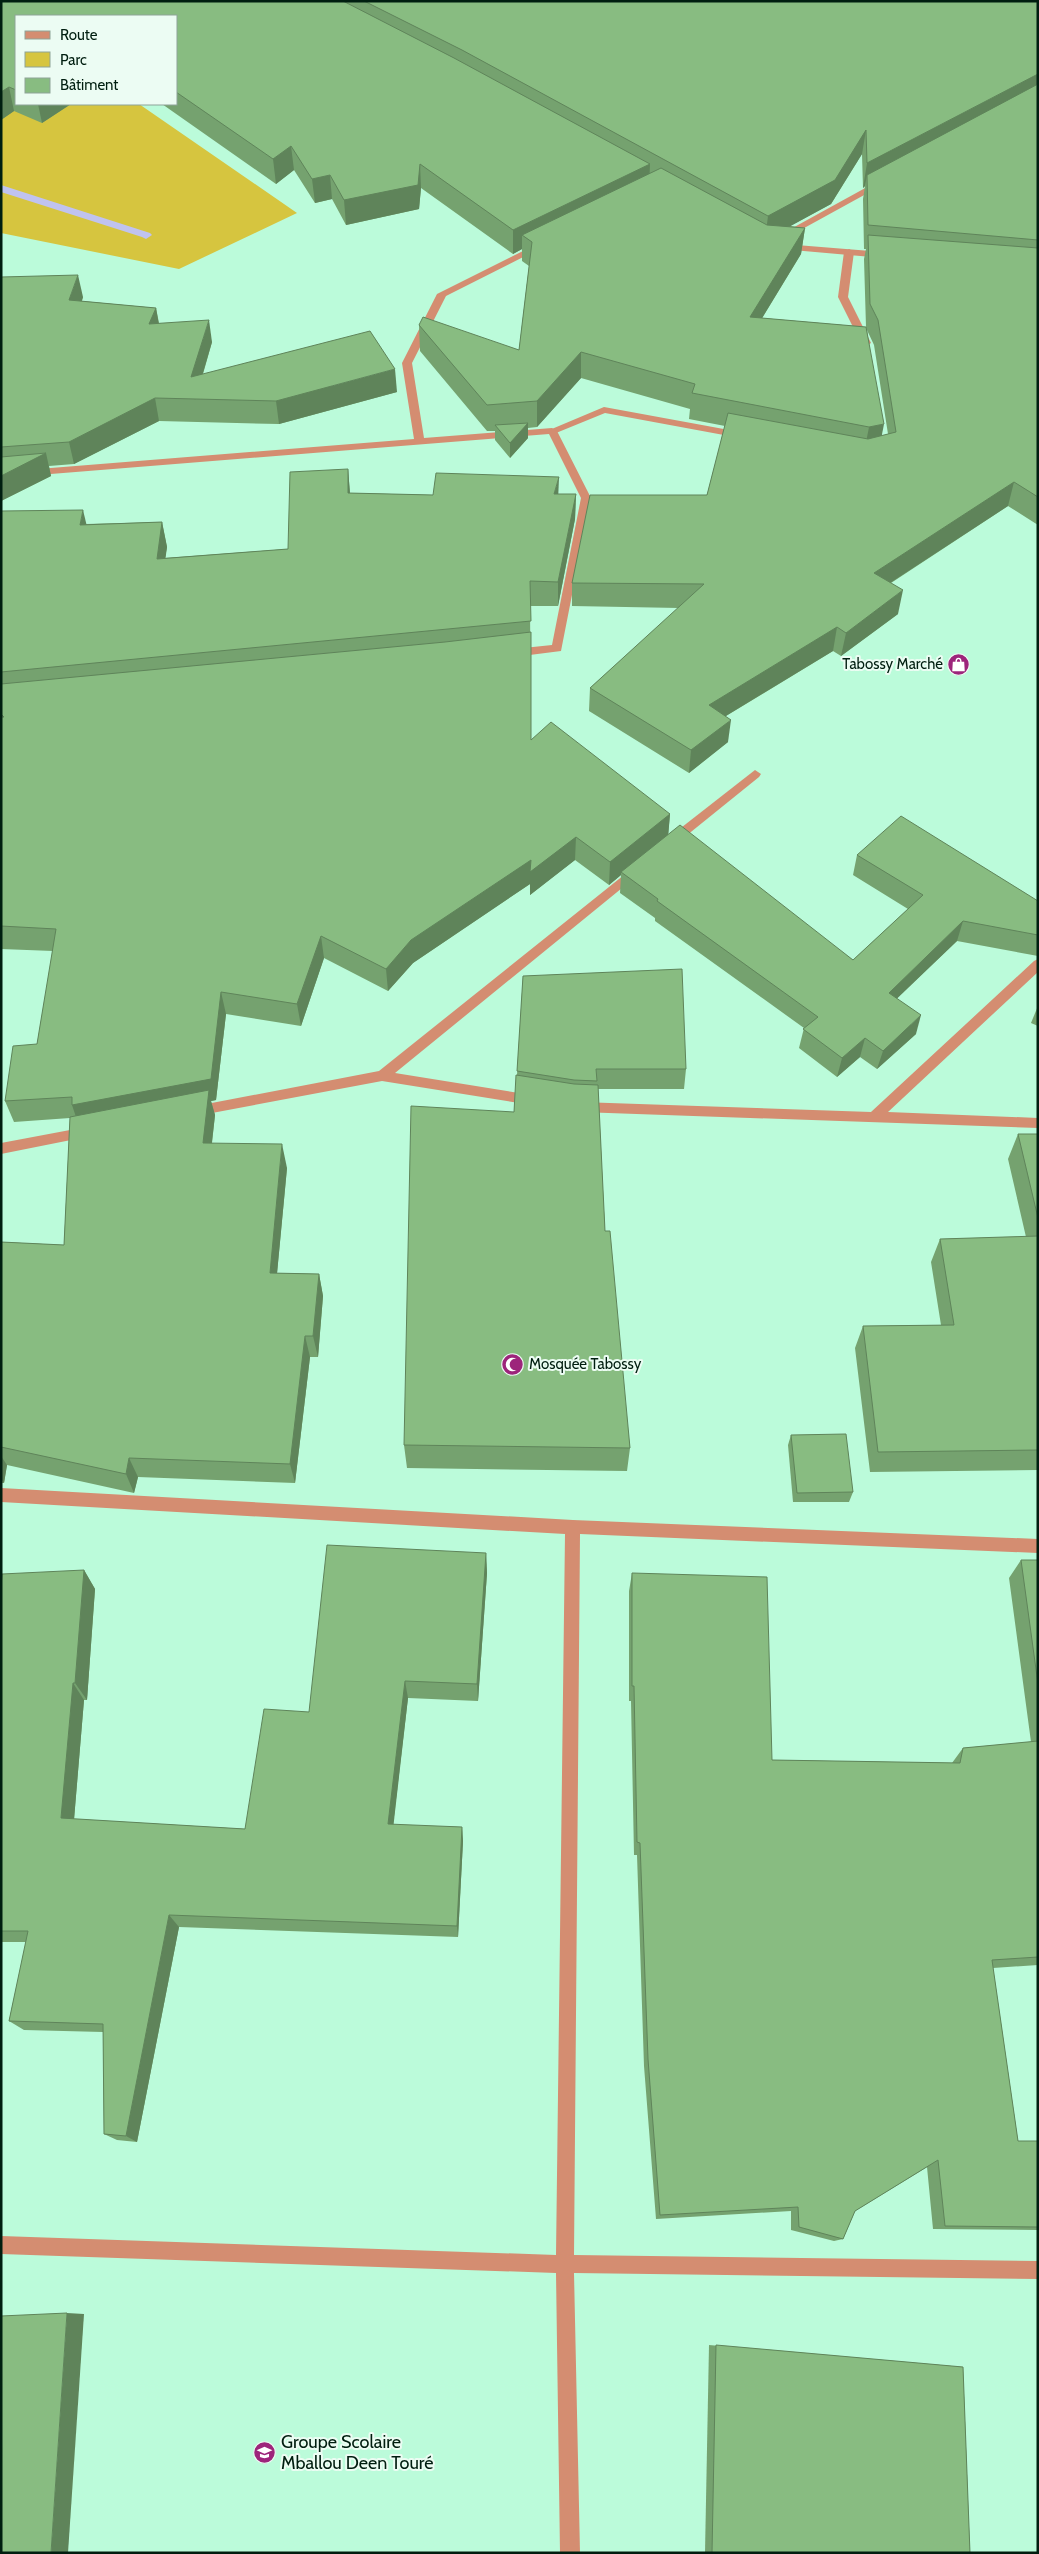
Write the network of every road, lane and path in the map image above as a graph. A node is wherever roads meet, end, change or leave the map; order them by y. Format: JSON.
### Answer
{"nodes":[{"id":1,"x":888,"y":179,"type":"edge"},
{"id":2,"x":546,"y":243,"type":"edge"},
{"id":3,"x":849,"y":252,"type":"junction"},
{"id":4,"x":889,"y":256,"type":"edge"},
{"id":5,"x":869,"y":355,"type":"edge"},
{"id":6,"x":552,"y":430,"type":"junction"},
{"id":7,"x":749,"y":436,"type":"edge"},
{"id":8,"x":419,"y":440,"type":"junction"},
{"id":9,"x":1,"y":475,"type":"edge"},
{"id":10,"x":502,"y":654,"type":"edge"},
{"id":11,"x":755,"y":774,"type":"dead end"},
{"id":12,"x":663,"y":848,"type":"edge"},
{"id":13,"x":640,"y":866,"type":"edge"},
{"id":14,"x":1038,"y":964,"type":"edge"},
{"id":15,"x":382,"y":1076,"type":"junction"},
{"id":16,"x":544,"y":1102,"type":"edge"},
{"id":17,"x":564,"y":1106,"type":"edge"},
{"id":18,"x":187,"y":1113,"type":"edge"},
{"id":19,"x":873,"y":1118,"type":"junction"},
{"id":20,"x":1038,"y":1123,"type":"edge"},
{"id":21,"x":99,"y":1130,"type":"edge"},
{"id":22,"x":1,"y":1149,"type":"edge"},
{"id":23,"x":1,"y":1495,"type":"edge"},
{"id":24,"x":573,"y":1527,"type":"junction"},
{"id":25,"x":1038,"y":1546,"type":"edge"},
{"id":26,"x":1,"y":2245,"type":"edge"},
{"id":27,"x":565,"y":2264,"type":"junction"},
{"id":28,"x":1038,"y":2270,"type":"edge"},
{"id":29,"x":570,"y":2553,"type":"edge"}],
"edges":[{"from":1,"to":3,"type":"street"},
{"from":2,"to":8,"type":"street"},
{"from":3,"to":4,"type":"street"},
{"from":3,"to":5,"type":"street"},
{"from":6,"to":7,"type":"street"},
{"from":6,"to":8,"type":"street"},
{"from":6,"to":10,"type":"street"},
{"from":8,"to":9,"type":"street"},
{"from":11,"to":12,"type":"street"},
{"from":13,"to":15,"type":"street"},
{"from":14,"to":19,"type":"street"},
{"from":15,"to":16,"type":"street"},
{"from":15,"to":18,"type":"street"},
{"from":17,"to":19,"type":"street"},
{"from":19,"to":20,"type":"street"},
{"from":21,"to":22,"type":"street"},
{"from":23,"to":24,"type":"street"},
{"from":24,"to":25,"type":"street"},
{"from":24,"to":27,"type":"street"},
{"from":26,"to":27,"type":"street"},
{"from":27,"to":28,"type":"street"},
{"from":27,"to":29,"type":"street"}]}
